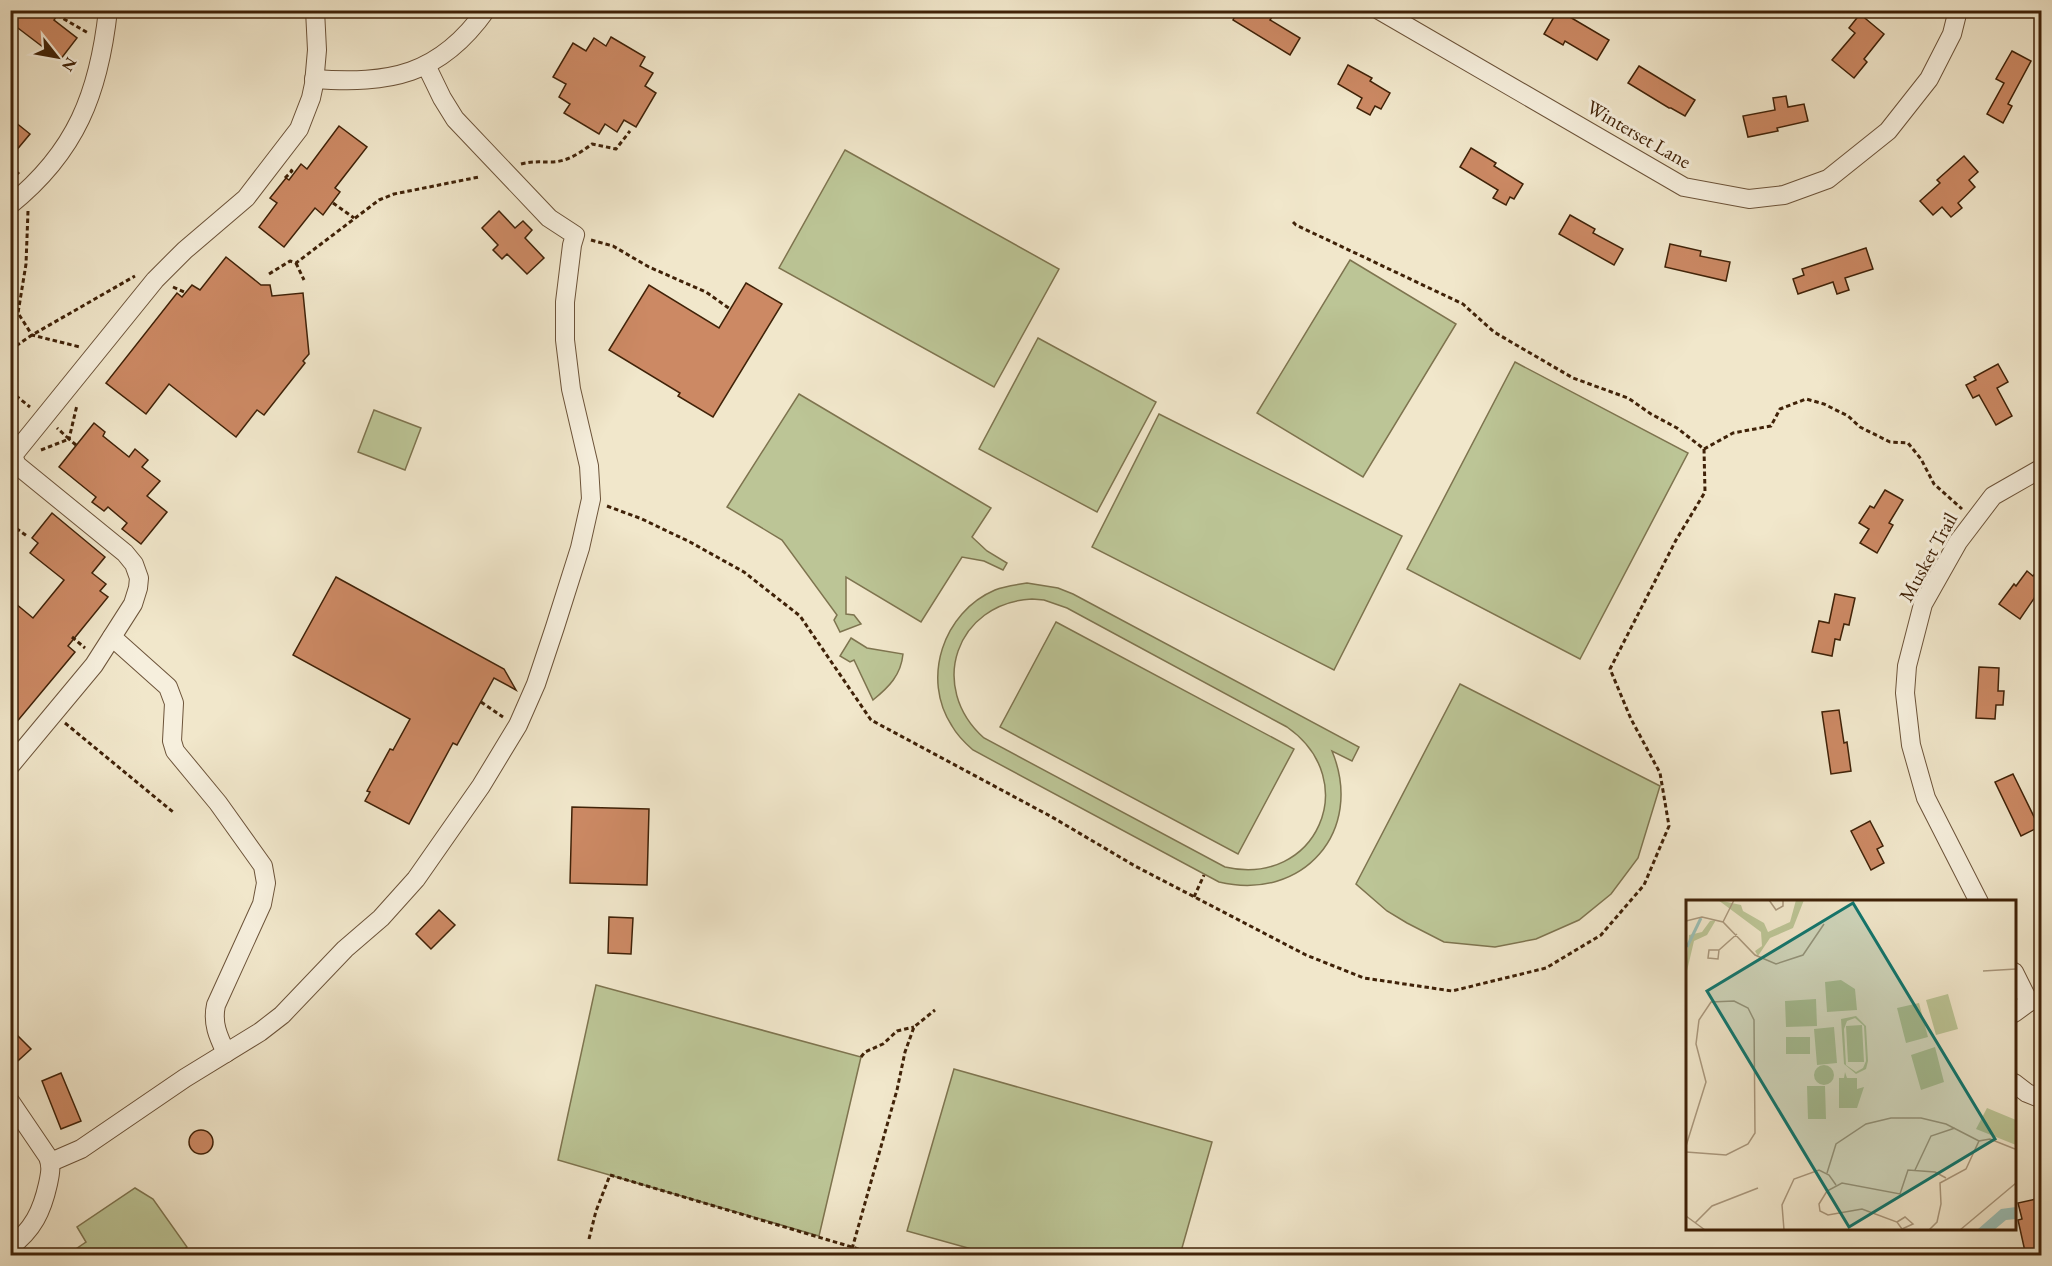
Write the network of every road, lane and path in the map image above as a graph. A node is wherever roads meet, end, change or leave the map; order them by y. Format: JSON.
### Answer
{"nodes":[{"id":1,"x":108,"y":10,"type":"edge"},
{"id":2,"x":315,"y":10,"type":"edge"},
{"id":3,"x":486,"y":10,"type":"edge"},
{"id":4,"x":1379,"y":10,"type":"edge"},
{"id":5,"x":1958,"y":10,"type":"edge"},
{"id":6,"x":57,"y":15,"type":"dead end"},
{"id":7,"x":105,"y":43,"type":"junction"},
{"id":8,"x":426,"y":65,"type":"junction"},
{"id":9,"x":314,"y":79,"type":"junction"},
{"id":10,"x":630,"y":131,"type":"dead end"},
{"id":11,"x":502,"y":168,"type":"junction"},
{"id":12,"x":479,"y":177,"type":"dead end"},
{"id":13,"x":333,"y":203,"type":"dead end"},
{"id":14,"x":19,"y":206,"type":"edge"},
{"id":15,"x":354,"y":218,"type":"junction"},
{"id":16,"x":1292,"y":220,"type":"dead end"},
{"id":17,"x":575,"y":235,"type":"junction"},
{"id":18,"x":296,"y":263,"type":"junction"},
{"id":19,"x":269,"y":274,"type":"dead end"},
{"id":20,"x":304,"y":280,"type":"dead end"},
{"id":21,"x":170,"y":285,"type":"dead end"},
{"id":22,"x":184,"y":292,"type":"dead end"},
{"id":23,"x":13,"y":301,"type":"dead end"},
{"id":24,"x":19,"y":305,"type":"junction"},
{"id":25,"x":730,"y":309,"type":"dead end"},
{"id":26,"x":95,"y":354,"type":"junction"},
{"id":27,"x":79,"y":397,"type":"dead end"},
{"id":28,"x":76,"y":445,"type":"dead end"},
{"id":29,"x":1704,"y":449,"type":"junction"},
{"id":30,"x":2042,"y":468,"type":"edge"},
{"id":31,"x":591,"y":502,"type":"junction"},
{"id":32,"x":1976,"y":518,"type":"junction"},
{"id":33,"x":10,"y":524,"type":"edge"},
{"id":34,"x":27,"y":536,"type":"dead end"},
{"id":35,"x":72,"y":637,"type":"dead end"},
{"id":36,"x":112,"y":637,"type":"junction"},
{"id":37,"x":91,"y":652,"type":"dead end"},
{"id":38,"x":481,"y":702,"type":"dead end"},
{"id":39,"x":54,"y":714,"type":"junction"},
{"id":40,"x":518,"y":725,"type":"junction"},
{"id":41,"x":10,"y":766,"type":"edge"},
{"id":42,"x":173,"y":812,"type":"dead end"},
{"id":43,"x":1204,"y":875,"type":"dead end"},
{"id":44,"x":1194,"y":897,"type":"junction"},
{"id":45,"x":1978,"y":900,"type":"edge"},
{"id":46,"x":2016,"y":975,"type":"edge"},
{"id":47,"x":2035,"y":1000,"type":"edge"},
{"id":48,"x":935,"y":1010,"type":"dead end"},
{"id":49,"x":2016,"y":1012,"type":"edge"},
{"id":50,"x":914,"y":1027,"type":"junction"},
{"id":51,"x":226,"y":1053,"type":"junction"},
{"id":52,"x":861,"y":1057,"type":"dead end"},
{"id":53,"x":2016,"y":1085,"type":"edge"},
{"id":54,"x":2042,"y":1099,"type":"edge"},
{"id":55,"x":10,"y":1101,"type":"edge"},
{"id":56,"x":51,"y":1162,"type":"junction"},
{"id":57,"x":589,"y":1239,"type":"dead end"},
{"id":58,"x":10,"y":1247,"type":"edge"},
{"id":59,"x":853,"y":1248,"type":"junction"},
{"id":60,"x":850,"y":1256,"type":"edge"},
{"id":61,"x":882,"y":1256,"type":"edge"}],
"edges":[{"from":1,"to":7,"type":"street"},
{"from":2,"to":9,"type":"street"},
{"from":3,"to":8,"type":"street"},
{"from":4,"to":5,"type":"street","name":"Winterset Lane"},
{"from":6,"to":7,"type":"path"},
{"from":7,"to":14,"type":"street"},
{"from":8,"to":9,"type":"street"},
{"from":8,"to":11,"type":"street"},
{"from":9,"to":26,"type":"street"},
{"from":10,"to":11,"type":"path"},
{"from":11,"to":17,"type":"street"},
{"from":12,"to":15,"type":"path"},
{"from":13,"to":15,"type":"path"},
{"from":14,"to":24,"type":"path"},
{"from":15,"to":18,"type":"path"},
{"from":16,"to":29,"type":"path"},
{"from":17,"to":25,"type":"path"},
{"from":17,"to":31,"type":"street"},
{"from":18,"to":19,"type":"path"},
{"from":18,"to":20,"type":"path"},
{"from":21,"to":22,"type":"path"},
{"from":23,"to":24,"type":"path"},
{"from":24,"to":26,"type":"path"},
{"from":26,"to":36,"type":"street"},
{"from":27,"to":28,"type":"path"},
{"from":29,"to":32,"type":"path"},
{"from":29,"to":44,"type":"path"},
{"from":30,"to":32,"type":"street","name":"Musket Trail"},
{"from":31,"to":40,"type":"street"},
{"from":31,"to":44,"type":"path"},
{"from":32,"to":45,"type":"street","name":"Musket Trail"},
{"from":33,"to":34,"type":"path"},
{"from":35,"to":37,"type":"path"},
{"from":36,"to":39,"type":"street"},
{"from":36,"to":51,"type":"street"},
{"from":38,"to":40,"type":"path"},
{"from":39,"to":41,"type":"street"},
{"from":39,"to":42,"type":"path"},
{"from":40,"to":51,"type":"street"},
{"from":43,"to":44,"type":"path"},
{"from":46,"to":47,"type":"street"},
{"from":47,"to":49,"type":"street"},
{"from":48,"to":50,"type":"path"},
{"from":50,"to":52,"type":"path"},
{"from":50,"to":59,"type":"path"},
{"from":51,"to":56,"type":"street"},
{"from":53,"to":54,"type":"street"},
{"from":55,"to":56,"type":"street"},
{"from":56,"to":58,"type":"street"},
{"from":57,"to":59,"type":"path"},
{"from":59,"to":60,"type":"path"},
{"from":59,"to":61,"type":"path"}]}
